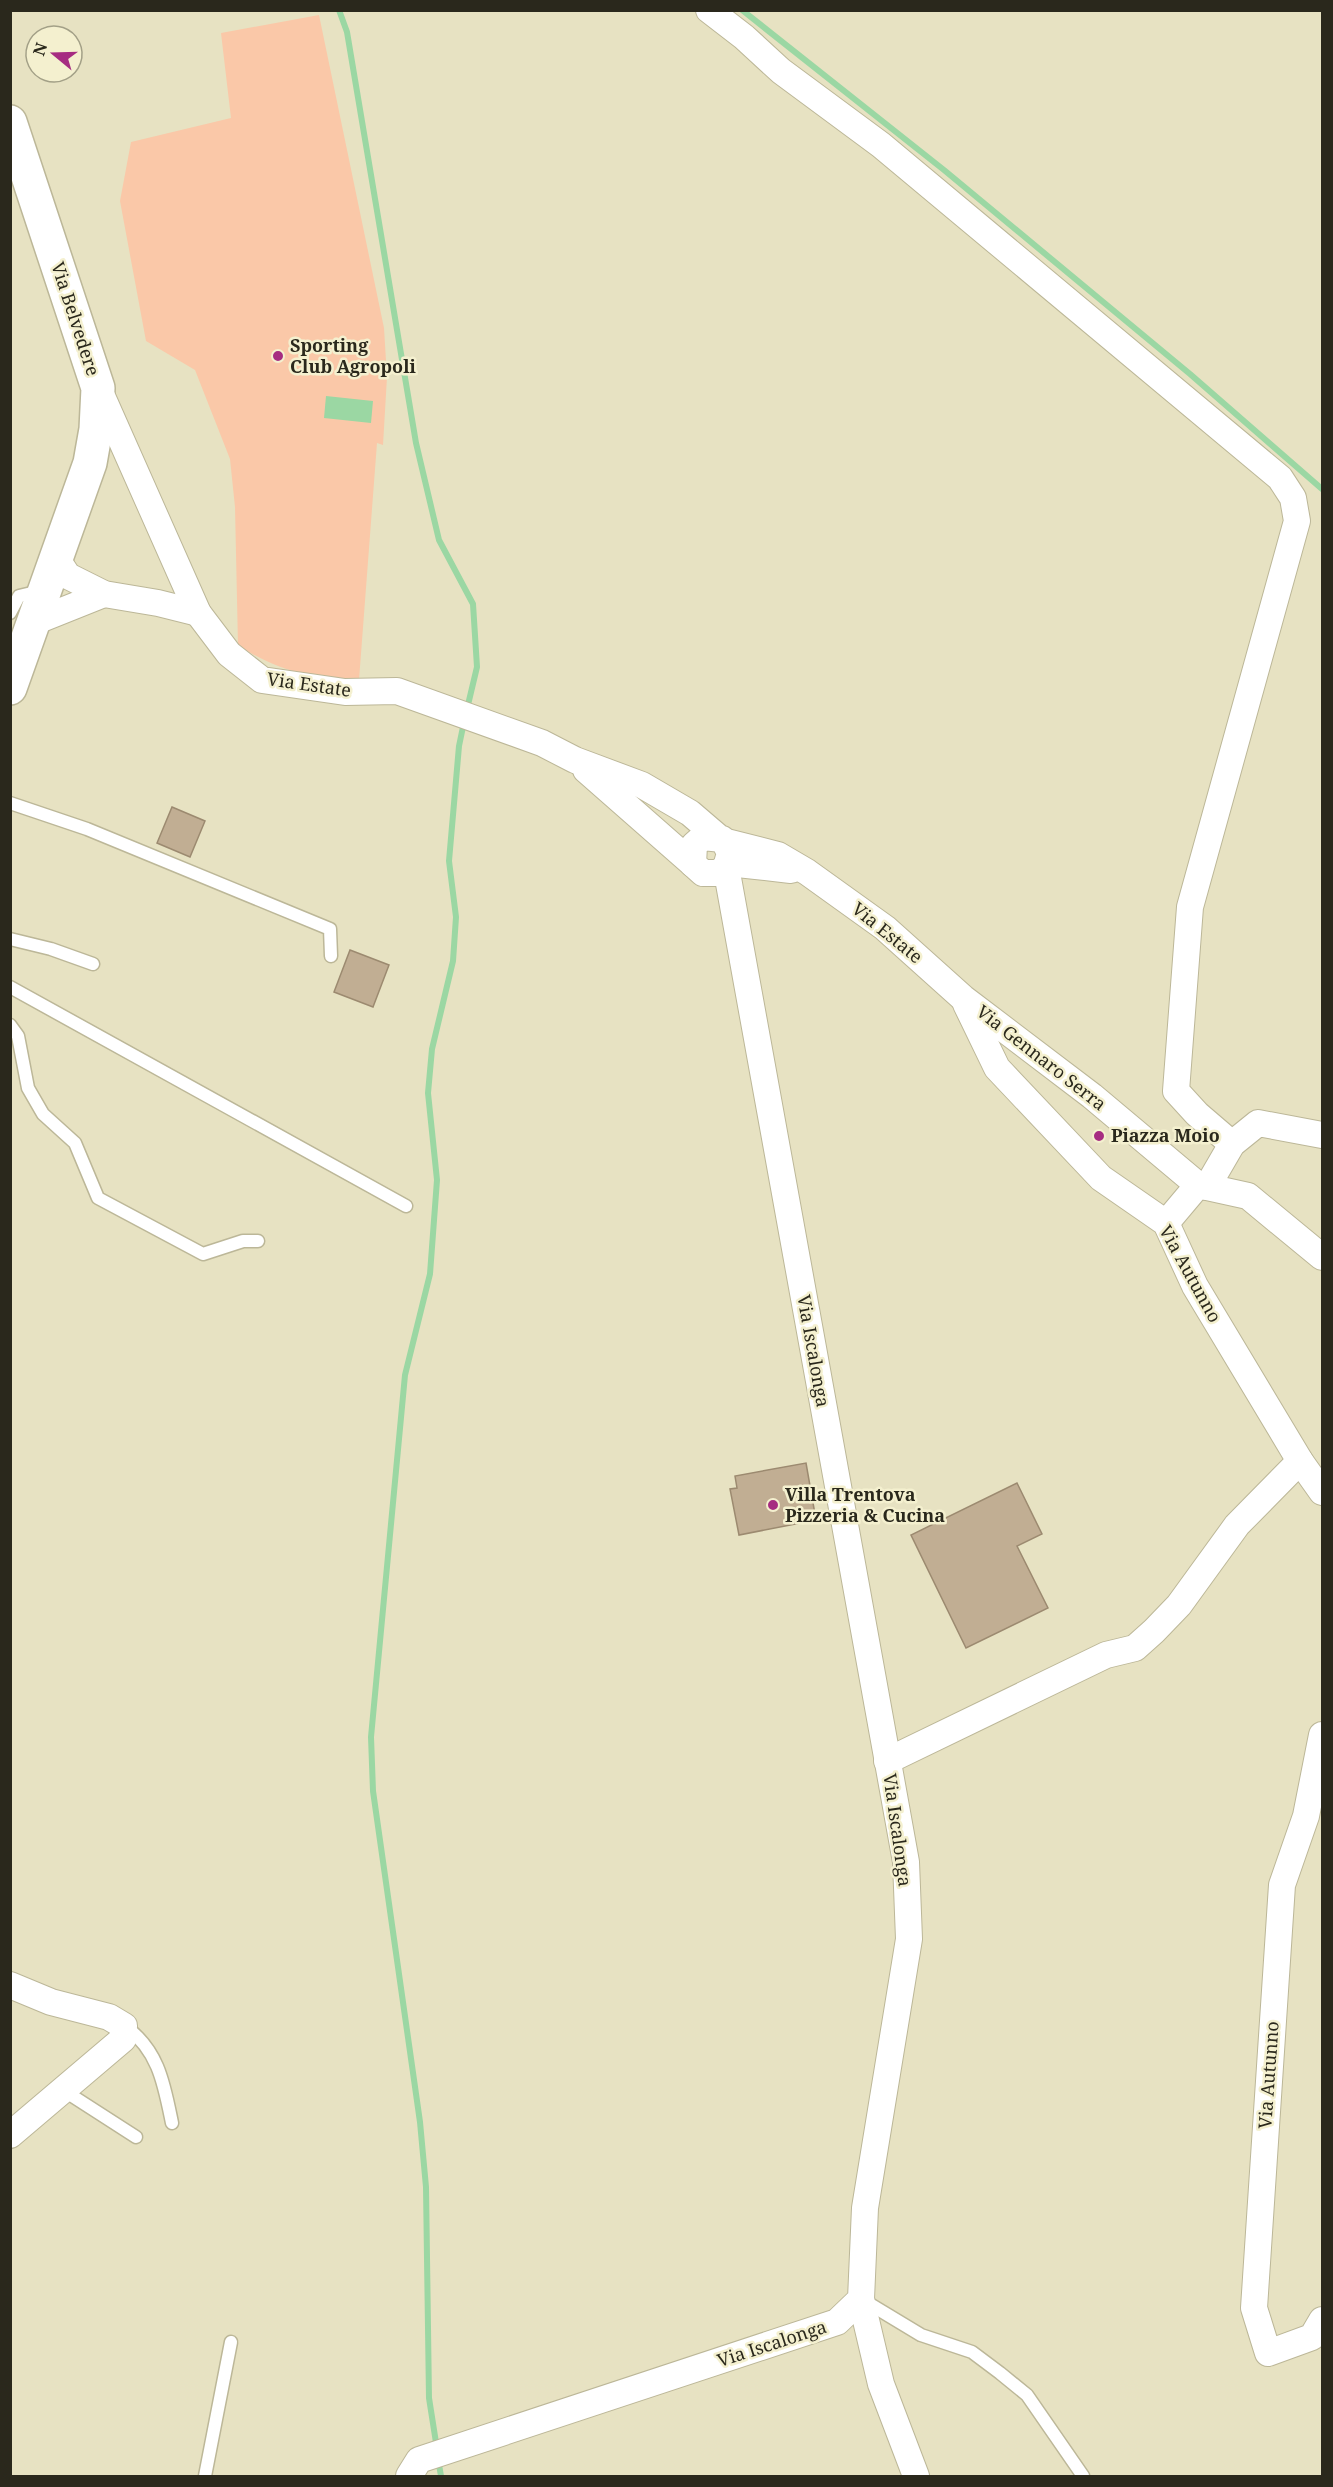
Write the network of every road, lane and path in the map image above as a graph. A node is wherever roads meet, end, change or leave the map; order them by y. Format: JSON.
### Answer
{"nodes":[{"id":1,"x":709,"y":10,"type":"edge"},
{"id":2,"x":10,"y":122,"type":"edge"},
{"id":3,"x":16,"y":157,"type":"edge"},
{"id":4,"x":98,"y":388,"type":"junction"},
{"id":5,"x":56,"y":558,"type":"junction"},
{"id":6,"x":104,"y":594,"type":"junction"},
{"id":7,"x":198,"y":613,"type":"junction"},
{"id":8,"x":22,"y":618,"type":"edge"},
{"id":9,"x":10,"y":688,"type":"edge"},
{"id":10,"x":575,"y":760,"type":"junction"},
{"id":11,"x":10,"y":803,"type":"edge"},
{"id":12,"x":716,"y":858,"type":"junction"},
{"id":13,"x":10,"y":939,"type":"edge"},
{"id":14,"x":331,"y":956,"type":"dead end"},
{"id":15,"x":93,"y":964,"type":"dead end"},
{"id":16,"x":10,"y":987,"type":"edge"},
{"id":17,"x":963,"y":998,"type":"junction"},
{"id":18,"x":10,"y":1025,"type":"edge"},
{"id":19,"x":1323,"y":1135,"type":"edge"},
{"id":20,"x":1232,"y":1144,"type":"junction"},
{"id":21,"x":1203,"y":1186,"type":"junction"},
{"id":22,"x":406,"y":1206,"type":"dead end"},
{"id":23,"x":1166,"y":1223,"type":"junction"},
{"id":24,"x":258,"y":1241,"type":"dead end"},
{"id":25,"x":1323,"y":1257,"type":"edge"},
{"id":26,"x":1300,"y":1461,"type":"junction"},
{"id":27,"x":1323,"y":1492,"type":"edge"},
{"id":28,"x":1323,"y":1735,"type":"edge"},
{"id":29,"x":887,"y":1761,"type":"junction"},
{"id":30,"x":10,"y":1985,"type":"edge"},
{"id":31,"x":124,"y":2026,"type":"junction"},
{"id":32,"x":63,"y":2090,"type":"junction"},
{"id":33,"x":172,"y":2123,"type":"dead end"},
{"id":34,"x":10,"y":2134,"type":"edge"},
{"id":35,"x":136,"y":2137,"type":"dead end"},
{"id":36,"x":861,"y":2299,"type":"junction"},
{"id":37,"x":1323,"y":2320,"type":"edge"},
{"id":38,"x":231,"y":2342,"type":"dead end"},
{"id":39,"x":417,"y":2467,"type":"edge"},
{"id":40,"x":206,"y":2476,"type":"edge"},
{"id":41,"x":916,"y":2476,"type":"edge"},
{"id":42,"x":1083,"y":2476,"type":"edge"}],
"edges":[{"from":1,"to":20,"type":"street"},
{"from":2,"to":3,"type":"street","name":"Via Belvedere"},
{"from":3,"to":4,"type":"street","name":"Via Belvedere"},
{"from":4,"to":5,"type":"street","name":"Via Belvedere"},
{"from":4,"to":7,"type":"street","name":"Via Estate"},
{"from":5,"to":6,"type":"street"},
{"from":5,"to":8,"type":"street","name":"Via Belvedere"},
{"from":6,"to":7,"type":"street"},
{"from":6,"to":8,"type":"street"},
{"from":7,"to":10,"type":"street","name":"Via Estate"},
{"from":8,"to":9,"type":"street","name":"Via Belvedere"},
{"from":10,"to":12,"type":"street","name":"Via Estate"},
{"from":10,"to":12,"type":"street","name":"Via Estate"},
{"from":11,"to":14,"type":"lane"},
{"from":12,"to":17,"type":"street","name":"Via Estate"},
{"from":12,"to":29,"type":"street","name":"Via Iscalonga"},
{"from":13,"to":15,"type":"lane"},
{"from":16,"to":22,"type":"lane"},
{"from":17,"to":21,"type":"street","name":"Via Gennaro Serra"},
{"from":17,"to":23,"type":"street","name":"Via Autunno"},
{"from":18,"to":24,"type":"lane"},
{"from":19,"to":20,"type":"street"},
{"from":20,"to":21,"type":"street"},
{"from":21,"to":23,"type":"street"},
{"from":21,"to":25,"type":"street","name":"Via Gennaro Serra"},
{"from":23,"to":26,"type":"street","name":"Via Autunno"},
{"from":26,"to":27,"type":"street","name":"Via Autunno"},
{"from":26,"to":29,"type":"street"},
{"from":28,"to":37,"type":"street","name":"Via Autunno"},
{"from":29,"to":36,"type":"street","name":"Via Iscalonga"},
{"from":30,"to":31,"type":"street"},
{"from":31,"to":32,"type":"street"},
{"from":31,"to":33,"type":"lane"},
{"from":32,"to":34,"type":"street"},
{"from":32,"to":35,"type":"lane"},
{"from":36,"to":39,"type":"street","name":"Via Iscalonga"},
{"from":36,"to":41,"type":"street"},
{"from":36,"to":42,"type":"lane"},
{"from":38,"to":40,"type":"lane"}]}
